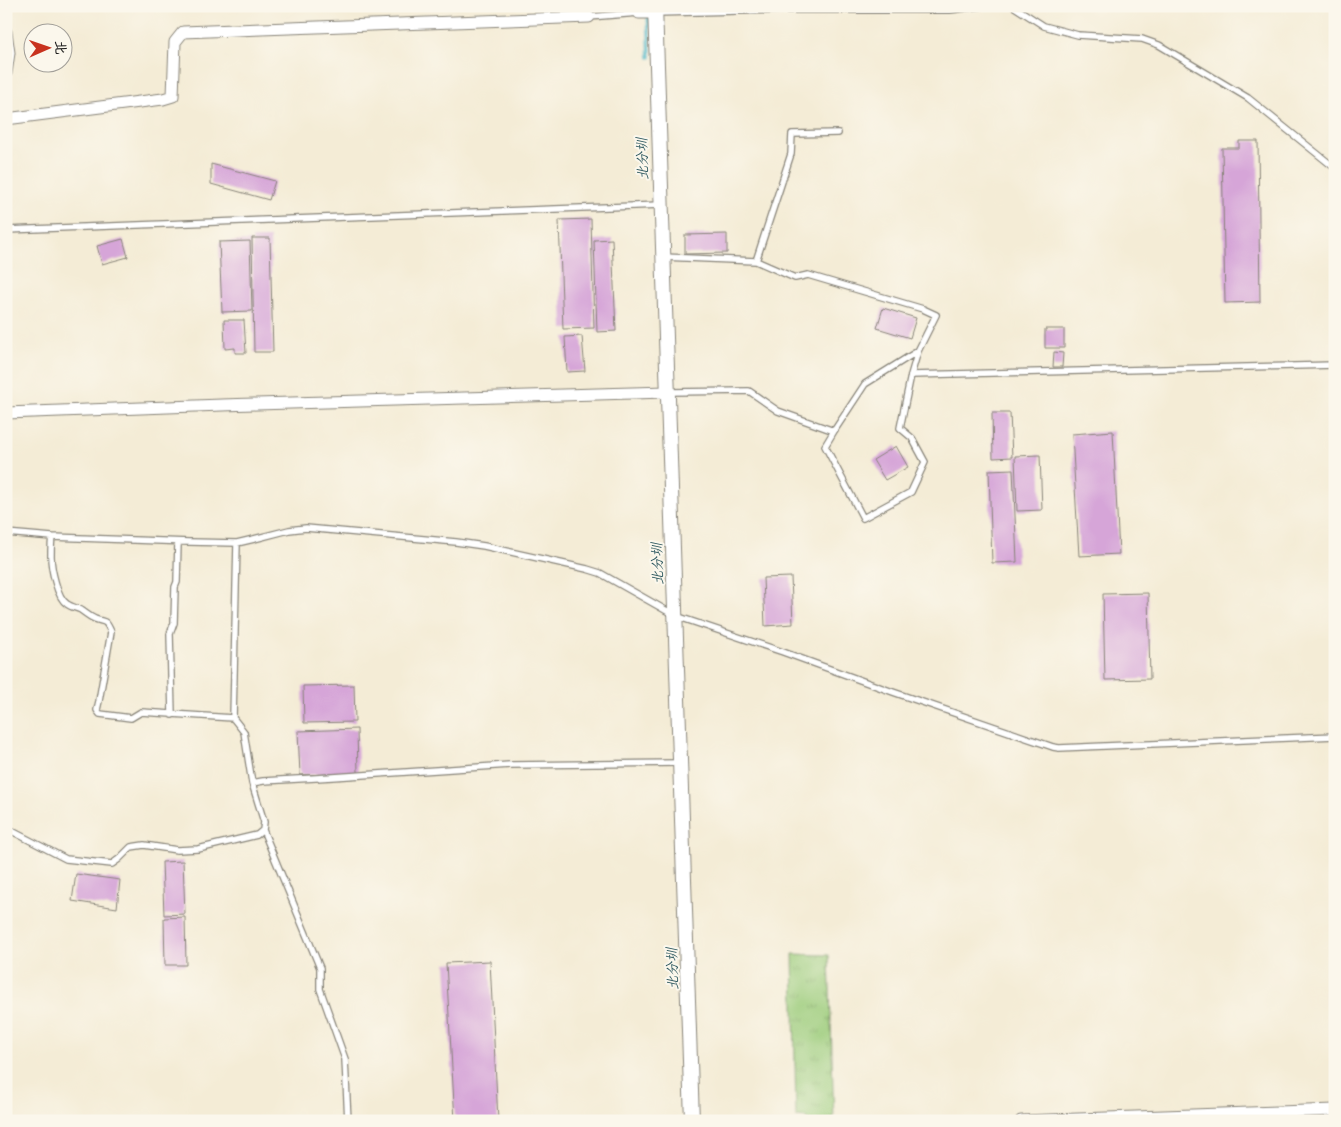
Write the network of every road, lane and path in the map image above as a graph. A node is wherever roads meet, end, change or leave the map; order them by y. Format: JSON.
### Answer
{"nodes":[{"id":1,"x":982,"y":6,"type":"edge"},
{"id":2,"x":1013,"y":6,"type":"edge"},
{"id":3,"x":655,"y":10,"type":"edge"},
{"id":4,"x":639,"y":13,"type":"joint"},
{"id":5,"x":589,"y":17,"type":"joint"},
{"id":6,"x":6,"y":32,"type":"edge"},
{"id":7,"x":6,"y":73,"type":"edge"},
{"id":8,"x":6,"y":118,"type":"edge"},
{"id":9,"x":838,"y":133,"type":"dead end"},
{"id":10,"x":1335,"y":168,"type":"edge"},
{"id":11,"x":654,"y":206,"type":"junction"},
{"id":12,"x":6,"y":230,"type":"edge"},
{"id":13,"x":663,"y":257,"type":"junction"},
{"id":14,"x":756,"y":261,"type":"junction"},
{"id":15,"x":918,"y":351,"type":"junction"},
{"id":16,"x":1335,"y":365,"type":"edge"},
{"id":17,"x":911,"y":375,"type":"junction"},
{"id":18,"x":661,"y":393,"type":"junction"},
{"id":19,"x":6,"y":413,"type":"edge"},
{"id":20,"x":834,"y":431,"type":"junction"},
{"id":21,"x":6,"y":533,"type":"edge"},
{"id":22,"x":52,"y":537,"type":"junction"},
{"id":23,"x":178,"y":542,"type":"junction"},
{"id":24,"x":237,"y":542,"type":"junction"},
{"id":25,"x":676,"y":616,"type":"junction"},
{"id":26,"x":172,"y":714,"type":"junction"},
{"id":27,"x":233,"y":718,"type":"junction"},
{"id":28,"x":1335,"y":736,"type":"edge"},
{"id":29,"x":674,"y":763,"type":"junction"},
{"id":30,"x":252,"y":783,"type":"junction"},
{"id":31,"x":6,"y":828,"type":"edge"},
{"id":32,"x":263,"y":830,"type":"junction"},
{"id":33,"x":1335,"y":1110,"type":"edge"},
{"id":34,"x":348,"y":1121,"type":"edge"},
{"id":35,"x":692,"y":1121,"type":"edge"},
{"id":36,"x":1021,"y":1121,"type":"edge"}],
"edges":[{"from":1,"to":3,"type":"lane"},
{"from":2,"to":10,"type":"lane"},
{"from":3,"to":4,"type":"street"},
{"from":3,"to":11,"type":"street"},
{"from":4,"to":5,"type":"lane"},
{"from":5,"to":8,"type":"street"},
{"from":6,"to":7,"type":"street"},
{"from":9,"to":14,"type":"lane"},
{"from":11,"to":12,"type":"lane"},
{"from":11,"to":13,"type":"street"},
{"from":13,"to":14,"type":"lane"},
{"from":13,"to":18,"type":"street"},
{"from":14,"to":15,"type":"lane"},
{"from":15,"to":17,"type":"lane"},
{"from":15,"to":20,"type":"lane"},
{"from":16,"to":17,"type":"lane"},
{"from":17,"to":20,"type":"lane"},
{"from":18,"to":19,"type":"street"},
{"from":18,"to":20,"type":"lane"},
{"from":18,"to":25,"type":"street"},
{"from":21,"to":22,"type":"lane"},
{"from":22,"to":23,"type":"lane"},
{"from":22,"to":26,"type":"lane"},
{"from":23,"to":24,"type":"lane"},
{"from":23,"to":26,"type":"lane"},
{"from":24,"to":25,"type":"lane"},
{"from":24,"to":27,"type":"lane"},
{"from":25,"to":28,"type":"lane"},
{"from":25,"to":29,"type":"street"},
{"from":26,"to":27,"type":"lane"},
{"from":27,"to":30,"type":"lane"},
{"from":29,"to":30,"type":"lane"},
{"from":29,"to":35,"type":"street"},
{"from":30,"to":32,"type":"lane"},
{"from":31,"to":32,"type":"lane"},
{"from":32,"to":34,"type":"lane"},
{"from":33,"to":36,"type":"street"}]}
